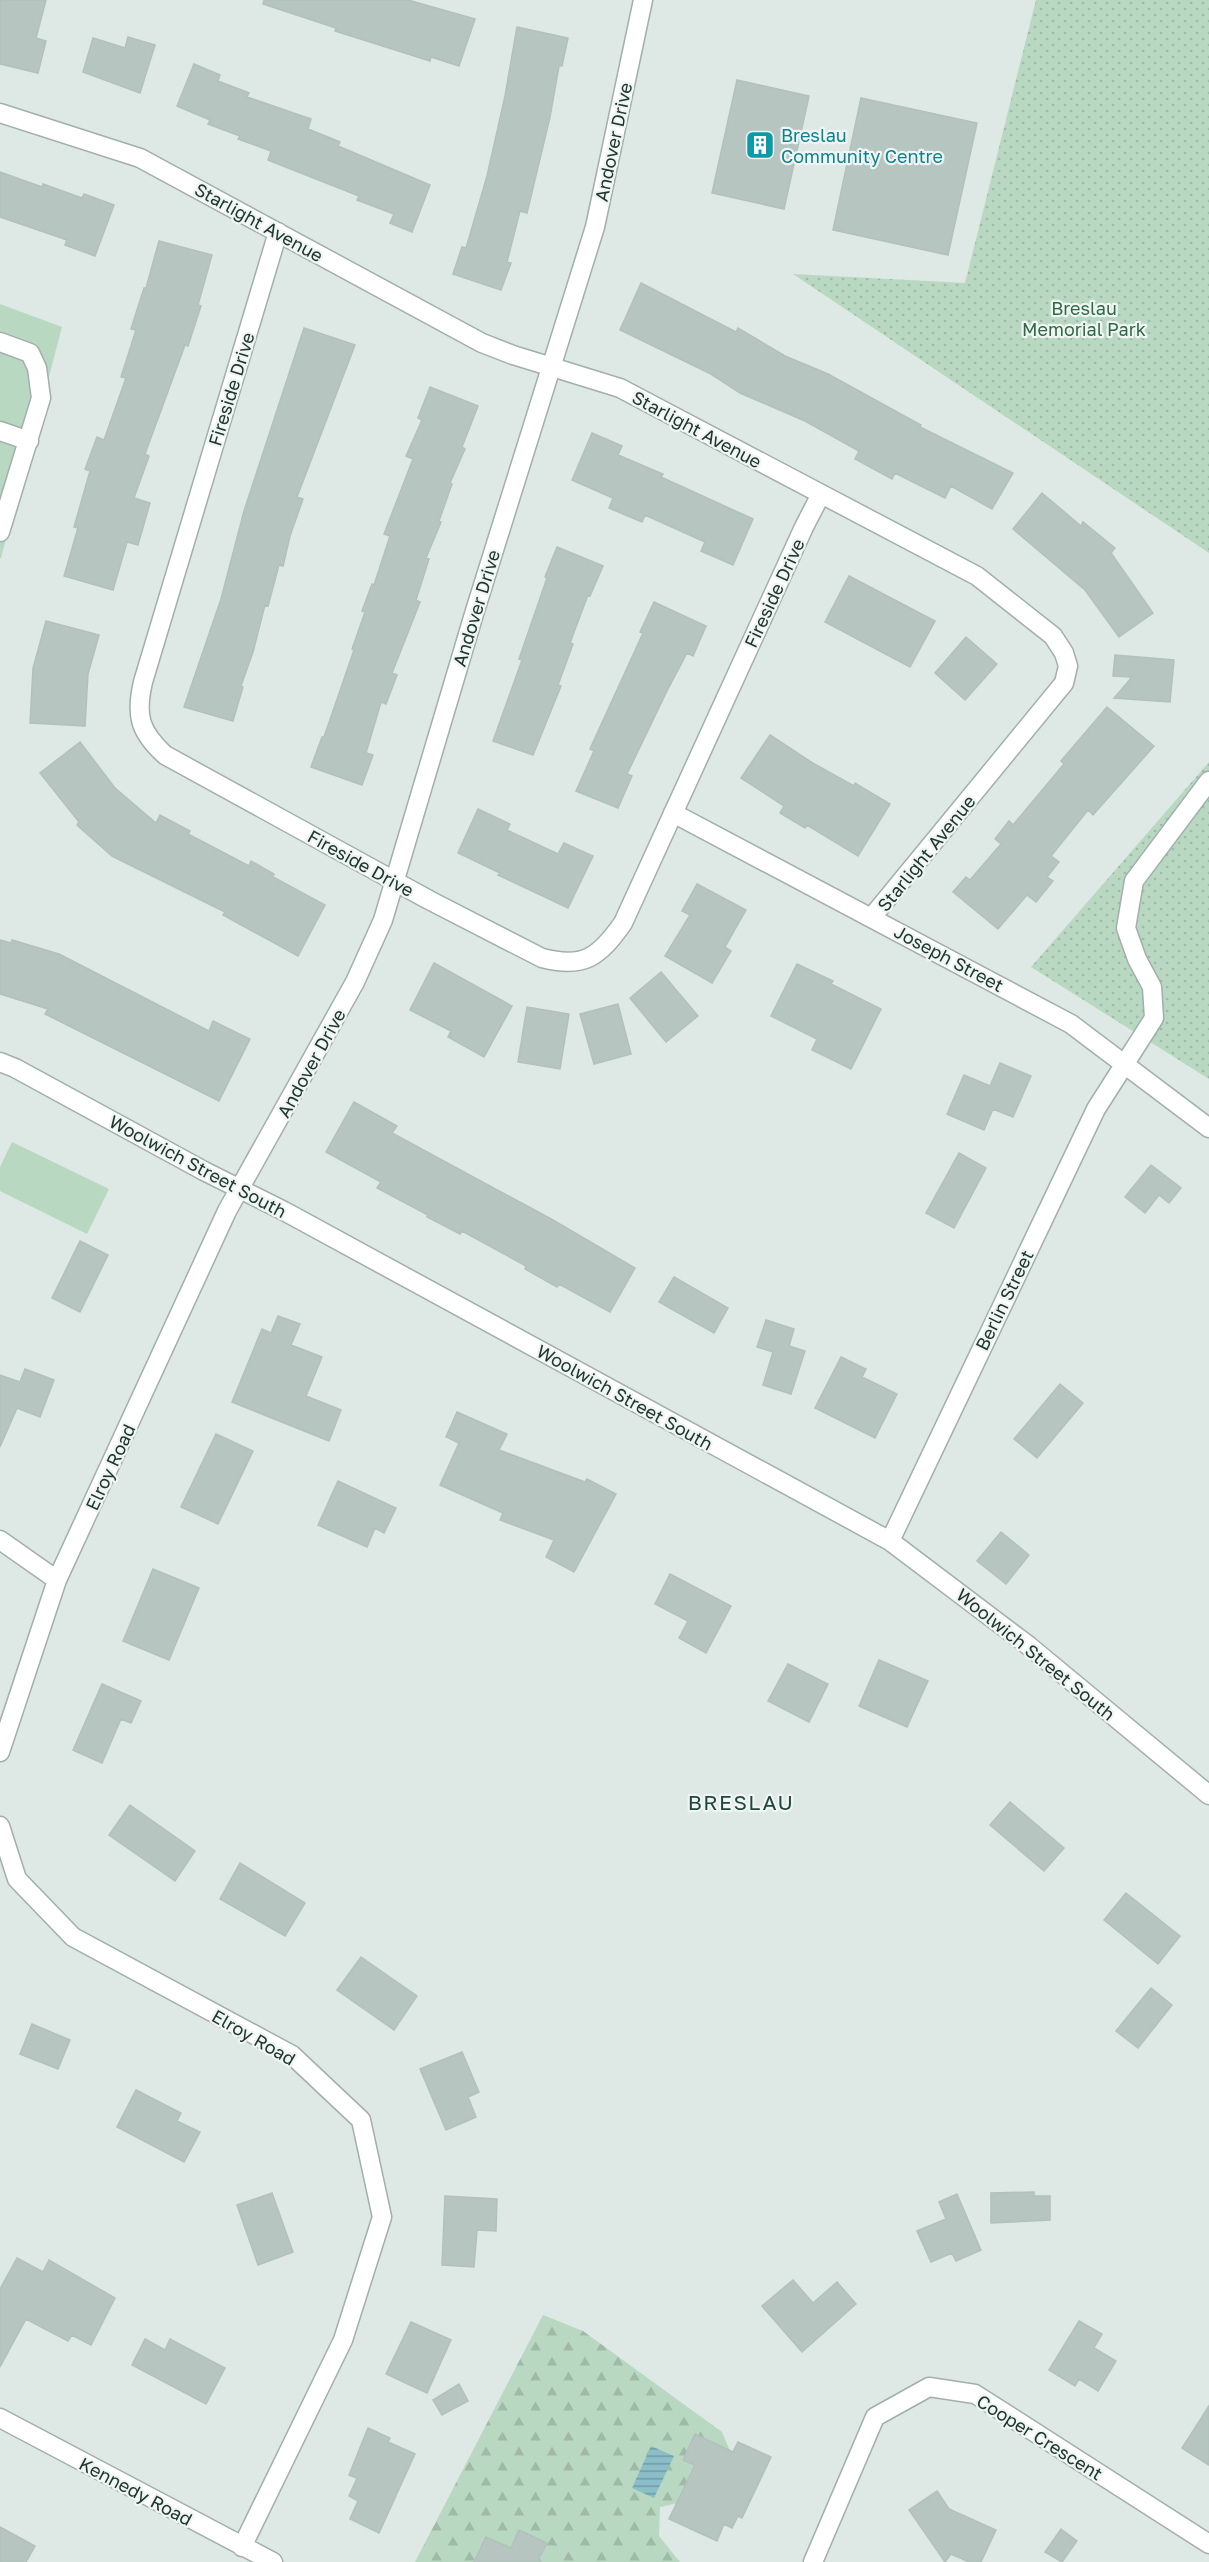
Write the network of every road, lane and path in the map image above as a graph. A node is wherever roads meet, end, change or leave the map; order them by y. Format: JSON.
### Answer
{"nodes":[{"id":1,"x":643,"y":0,"type":"edge"},
{"id":2,"x":0,"y":113,"type":"edge"},
{"id":3,"x":278,"y":232,"type":"junction"},
{"id":4,"x":0,"y":342,"type":"edge"},
{"id":5,"x":552,"y":366,"type":"junction"},
{"id":6,"x":0,"y":431,"type":"edge"},
{"id":7,"x":29,"y":441,"type":"junction"},
{"id":8,"x":821,"y":494,"type":"junction"},
{"id":9,"x":0,"y":532,"type":"edge"},
{"id":10,"x":1209,"y":781,"type":"edge"},
{"id":11,"x":673,"y":813,"type":"junction"},
{"id":12,"x":394,"y":881,"type":"junction"},
{"id":13,"x":872,"y":917,"type":"junction"},
{"id":14,"x":0,"y":1062,"type":"edge"},
{"id":15,"x":1124,"y":1063,"type":"junction"},
{"id":16,"x":1209,"y":1128,"type":"edge"},
{"id":17,"x":240,"y":1190,"type":"junction"},
{"id":18,"x":0,"y":1540,"type":"edge"},
{"id":19,"x":890,"y":1541,"type":"junction"},
{"id":20,"x":57,"y":1580,"type":"junction"},
{"id":21,"x":0,"y":1752,"type":"edge"},
{"id":22,"x":1209,"y":1795,"type":"edge"},
{"id":23,"x":0,"y":1826,"type":"edge"},
{"id":24,"x":0,"y":2418,"type":"edge"},
{"id":25,"x":1209,"y":2544,"type":"edge"},
{"id":26,"x":242,"y":2547,"type":"junction"},
{"id":27,"x":273,"y":2562,"type":"edge"},
{"id":28,"x":813,"y":2562,"type":"edge"}],
"edges":[{"from":1,"to":5,"type":"street","name":"Andover Drive"},
{"from":2,"to":3,"type":"street","name":"Starlight Avenue"},
{"from":3,"to":5,"type":"street","name":"Starlight Avenue"},
{"from":3,"to":12,"type":"street","name":"Fireside Drive"},
{"from":4,"to":7,"type":"street"},
{"from":5,"to":8,"type":"street","name":"Starlight Avenue"},
{"from":5,"to":12,"type":"street","name":"Andover Drive"},
{"from":6,"to":7,"type":"street"},
{"from":7,"to":9,"type":"street"},
{"from":8,"to":11,"type":"street","name":"Fireside Drive"},
{"from":8,"to":13,"type":"street","name":"Starlight Avenue"},
{"from":10,"to":15,"type":"street","name":"Berlin Street"},
{"from":11,"to":12,"type":"street","name":"Fireside Drive"},
{"from":11,"to":13,"type":"street","name":"Joseph Street"},
{"from":12,"to":17,"type":"street","name":"Andover Drive"},
{"from":13,"to":15,"type":"street","name":"Joseph Street"},
{"from":14,"to":17,"type":"street","name":"Woolwich Street South"},
{"from":15,"to":16,"type":"street","name":"Joseph Street"},
{"from":15,"to":19,"type":"street","name":"Berlin Street"},
{"from":17,"to":19,"type":"street","name":"Woolwich Street South"},
{"from":17,"to":20,"type":"street","name":"Elroy Road"},
{"from":18,"to":20,"type":"street"},
{"from":19,"to":22,"type":"street","name":"Woolwich Street South"},
{"from":20,"to":21,"type":"street","name":"Elroy Road"},
{"from":23,"to":26,"type":"street","name":"Elroy Road"},
{"from":24,"to":26,"type":"street","name":"Kennedy Road"},
{"from":25,"to":28,"type":"street","name":"Cooper Crescent"},
{"from":26,"to":27,"type":"street","name":"Kennedy Road"}]}
